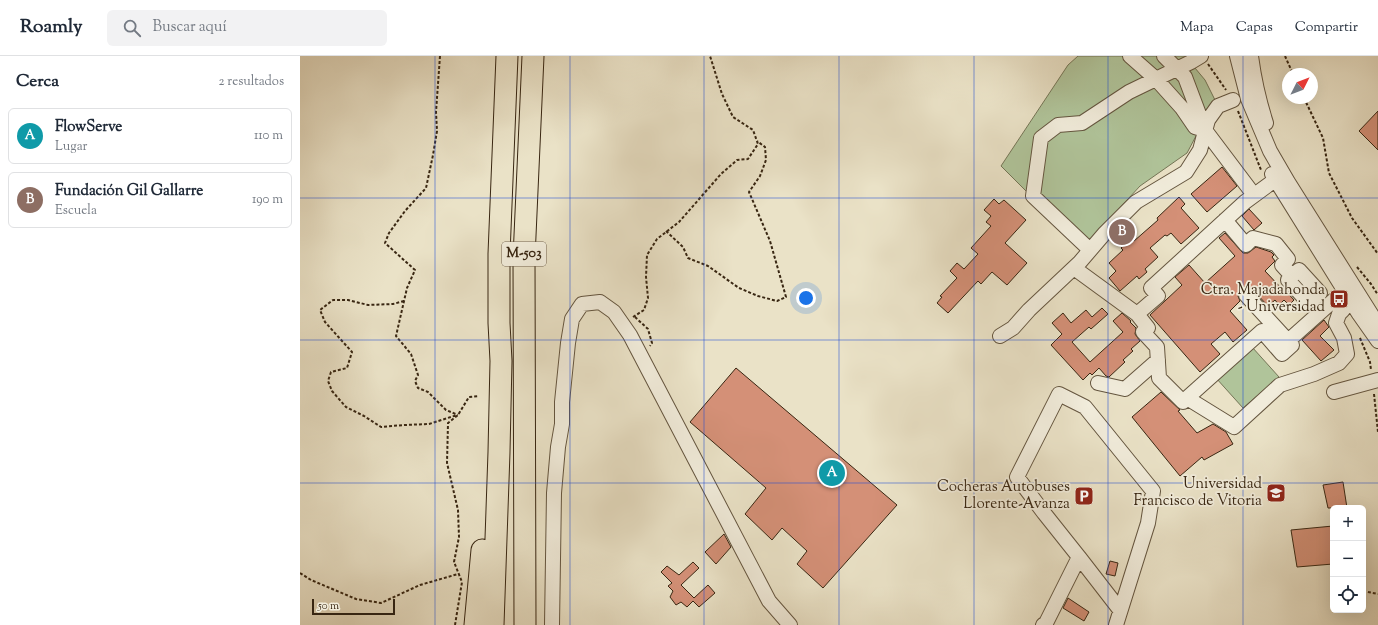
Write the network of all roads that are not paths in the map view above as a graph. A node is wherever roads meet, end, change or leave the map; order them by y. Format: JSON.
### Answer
{"nodes":[{"id":1,"x":507,"y":56,"type":"edge"},
{"id":2,"x":533,"y":56,"type":"edge"},
{"id":3,"x":1130,"y":56,"type":"edge"},
{"id":4,"x":1164,"y":56,"type":"edge"},
{"id":5,"x":1201,"y":56,"type":"edge"},
{"id":6,"x":1237,"y":56,"type":"edge"},
{"id":7,"x":1251,"y":56,"type":"edge"},
{"id":8,"x":1178,"y":68,"type":"junction"},
{"id":9,"x":1156,"y":79,"type":"junction"},
{"id":10,"x":1242,"y":79,"type":"junction"},
{"id":11,"x":1233,"y":100,"type":"dead end"},
{"id":12,"x":1205,"y":130,"type":"junction"},
{"id":13,"x":1275,"y":180,"type":"junction"},
{"id":14,"x":1254,"y":195,"type":"junction"},
{"id":15,"x":1300,"y":200,"type":"junction"},
{"id":16,"x":1225,"y":220,"type":"junction"},
{"id":17,"x":1090,"y":250,"type":"junction"},
{"id":18,"x":1074,"y":268,"type":"junction"},
{"id":19,"x":1292,"y":276,"type":"dead end"},
{"id":20,"x":1246,"y":295,"type":"dead end"},
{"id":21,"x":1137,"y":314,"type":"junction"},
{"id":22,"x":499,"y":323,"type":"junction"},
{"id":23,"x":1267,"y":325,"type":"junction"},
{"id":24,"x":1378,"y":325,"type":"edge"},
{"id":25,"x":1000,"y":336,"type":"dead end"},
{"id":26,"x":1378,"y":341,"type":"edge"},
{"id":27,"x":1158,"y":360,"type":"junction"},
{"id":28,"x":1378,"y":380,"type":"edge"},
{"id":29,"x":1098,"y":383,"type":"dead end"},
{"id":30,"x":1334,"y":392,"type":"dead end"},
{"id":31,"x":1187,"y":398,"type":"junction"},
{"id":32,"x":1079,"y":557,"type":"junction"},
{"id":33,"x":1120,"y":610,"type":"junction"},
{"id":34,"x":475,"y":625,"type":"edge"},
{"id":35,"x":493,"y":625,"type":"edge"},
{"id":36,"x":525,"y":625,"type":"edge"},
{"id":37,"x":552,"y":625,"type":"edge"},
{"id":38,"x":790,"y":625,"type":"edge"},
{"id":39,"x":1043,"y":625,"type":"edge"},
{"id":40,"x":1116,"y":625,"type":"edge"}],
"edges":[{"from":1,"to":22,"type":"highway","number":"M-503"},
{"from":2,"to":36,"type":"highway","number":"M-503"},
{"from":3,"to":9,"type":"street"},
{"from":4,"to":8,"type":"street"},
{"from":5,"to":8,"type":"street"},
{"from":6,"to":10,"type":"street"},
{"from":7,"to":15,"type":"street"},
{"from":8,"to":9,"type":"street"},
{"from":8,"to":12,"type":"street"},
{"from":9,"to":12,"type":"street"},
{"from":9,"to":17,"type":"street"},
{"from":10,"to":13,"type":"street"},
{"from":10,"to":15,"type":"street"},
{"from":11,"to":12,"type":"street"},
{"from":12,"to":14,"type":"street"},
{"from":12,"to":17,"type":"street"},
{"from":13,"to":14,"type":"street"},
{"from":13,"to":26,"type":"street"},
{"from":14,"to":16,"type":"street"},
{"from":15,"to":24,"type":"street"},
{"from":16,"to":19,"type":"street"},
{"from":16,"to":21,"type":"street"},
{"from":17,"to":18,"type":"street"},
{"from":18,"to":21,"type":"street"},
{"from":18,"to":25,"type":"street"},
{"from":20,"to":23,"type":"street"},
{"from":21,"to":27,"type":"street"},
{"from":22,"to":34,"type":"highway"},
{"from":22,"to":35,"type":"highway","number":"M-503"},
{"from":23,"to":31,"type":"street"},
{"from":23,"to":31,"type":"street"},
{"from":27,"to":29,"type":"street"},
{"from":27,"to":31,"type":"street"},
{"from":28,"to":30,"type":"street"},
{"from":32,"to":33,"type":"street"},
{"from":32,"to":33,"type":"street"},
{"from":32,"to":39,"type":"street"},
{"from":33,"to":40,"type":"street"},
{"from":37,"to":38,"type":"street"}]}
